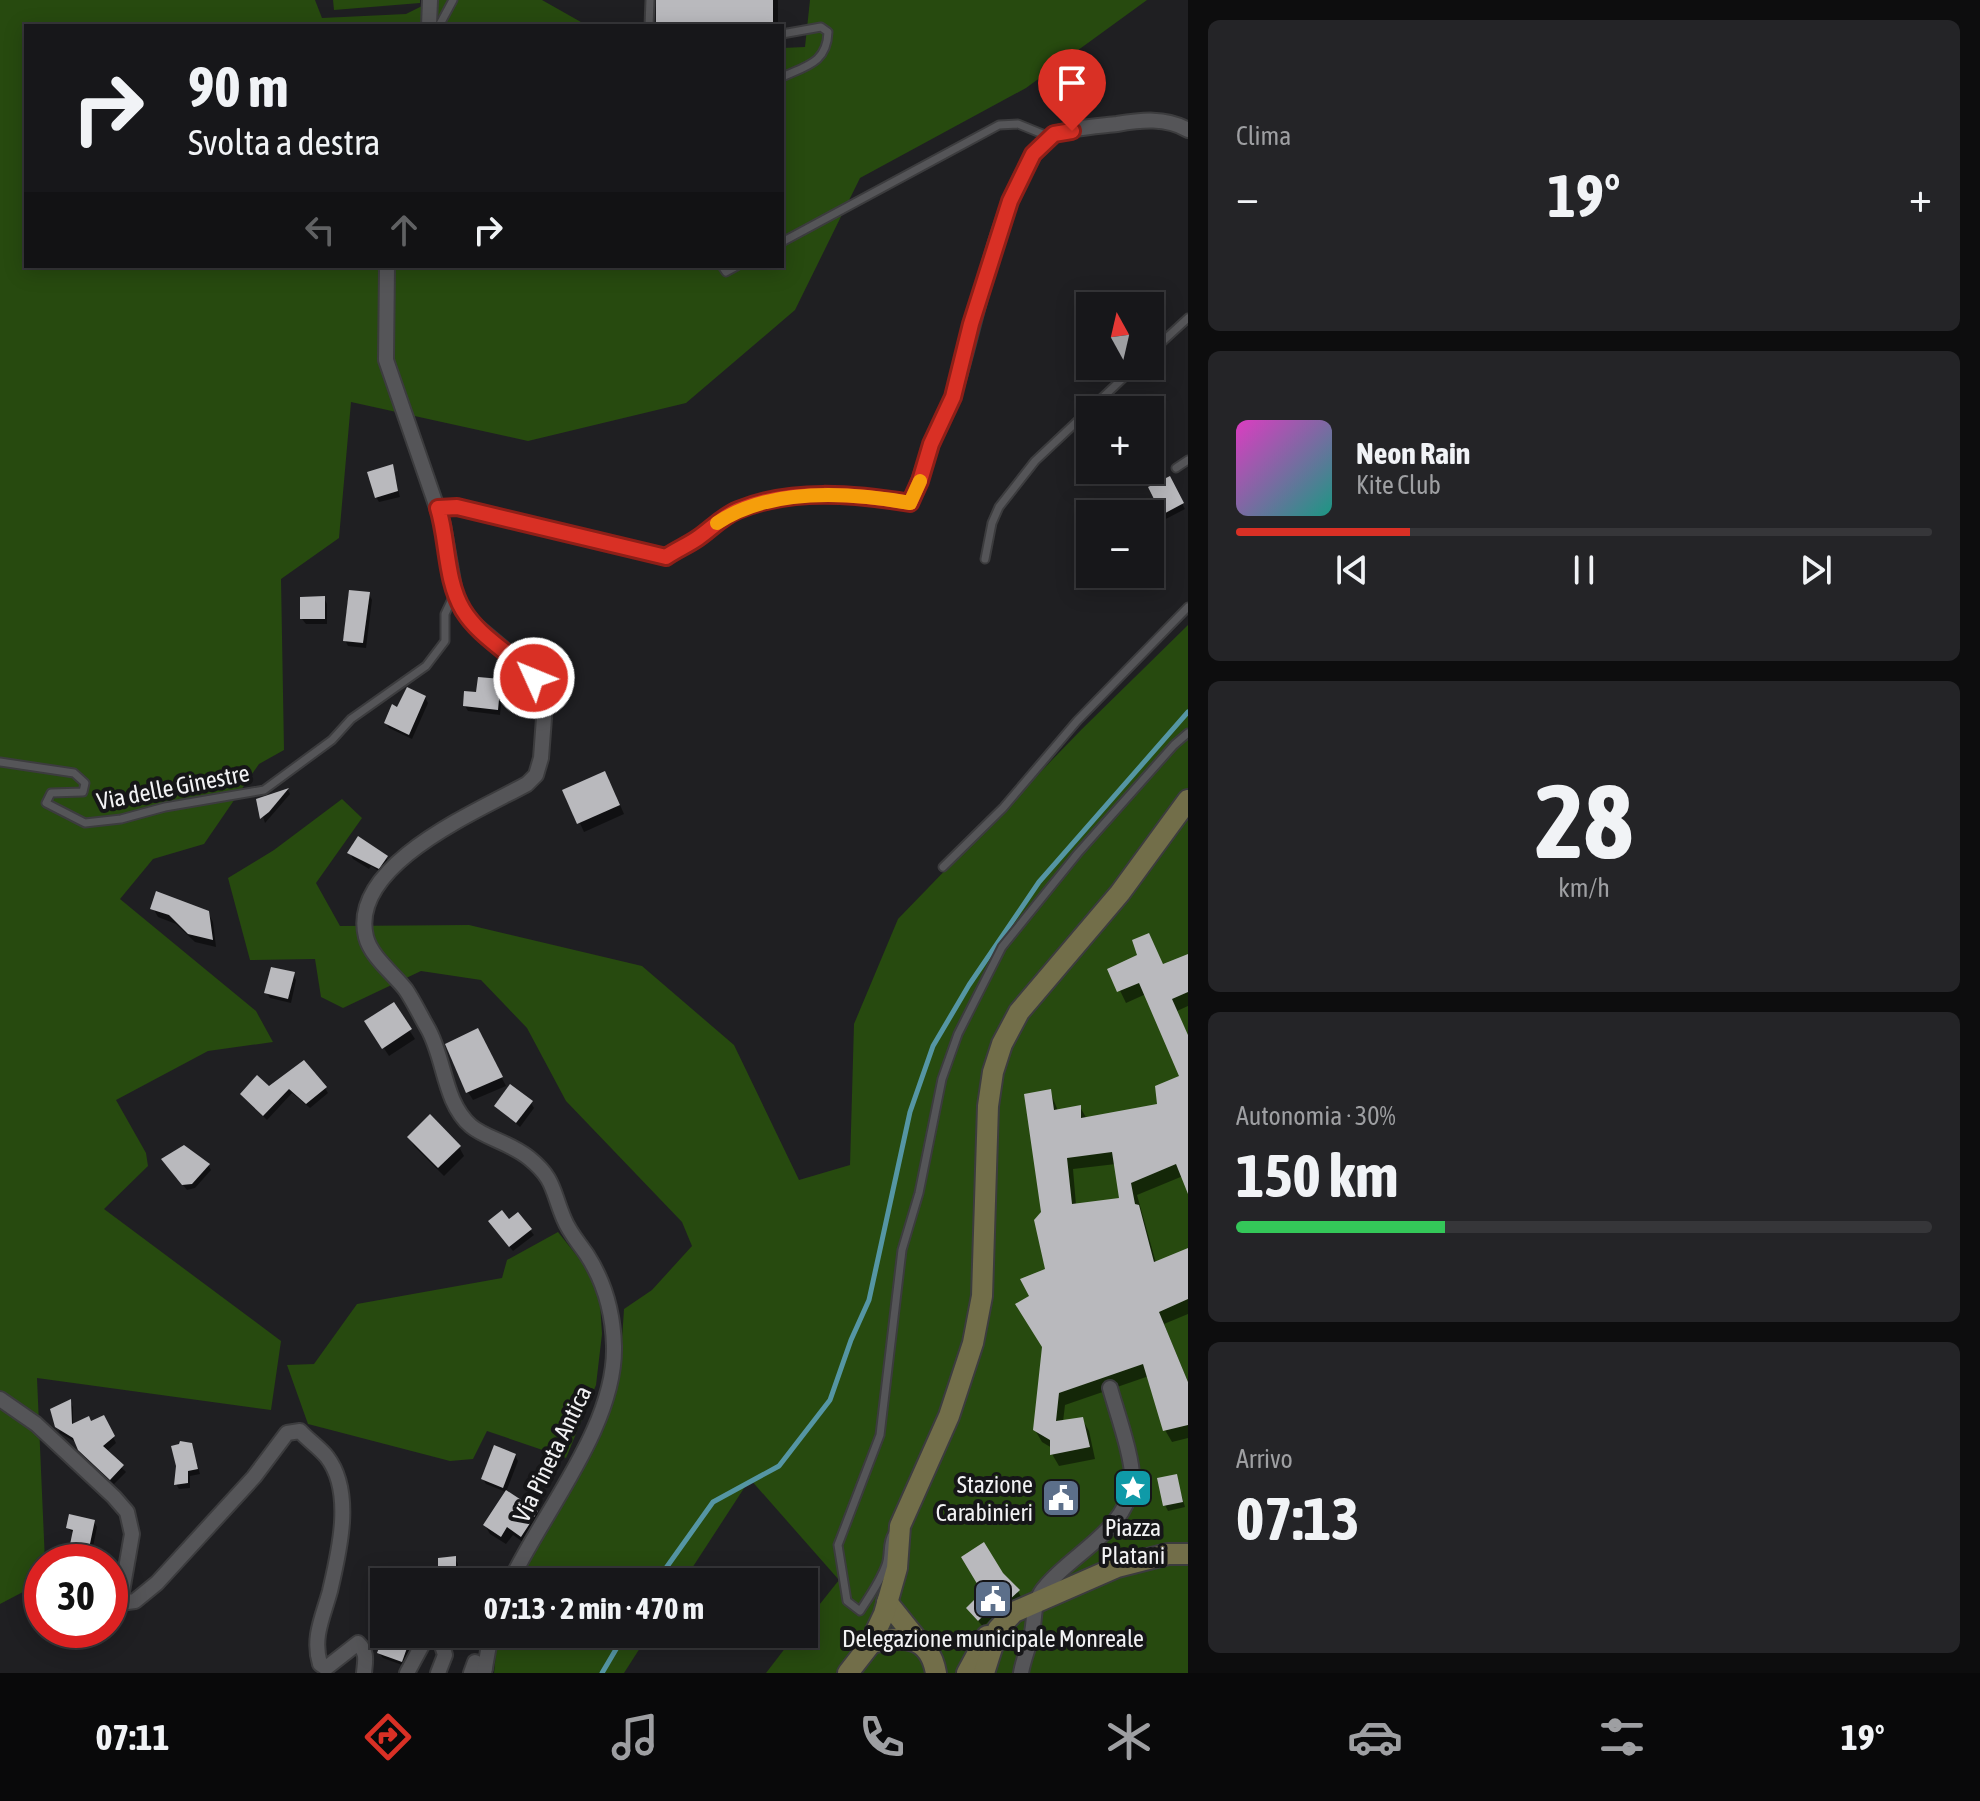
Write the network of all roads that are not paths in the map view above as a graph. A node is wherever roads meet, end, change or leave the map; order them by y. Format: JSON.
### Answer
{"nodes":[{"id":1,"x":430,"y":0,"type":"edge"},
{"id":2,"x":453,"y":0,"type":"edge"},
{"id":3,"x":650,"y":0,"type":"edge"},
{"id":4,"x":429,"y":24,"type":"edge"},
{"id":5,"x":440,"y":24,"type":"edge"},
{"id":6,"x":649,"y":24,"type":"edge"},
{"id":7,"x":784,"y":34,"type":"edge"},
{"id":8,"x":784,"y":76,"type":"edge"},
{"id":9,"x":1188,"y":130,"type":"edge"},
{"id":10,"x":1050,"y":137,"type":"junction"},
{"id":11,"x":784,"y":241,"type":"edge"},
{"id":12,"x":387,"y":268,"type":"edge"},
{"id":13,"x":1188,"y":318,"type":"edge"},
{"id":14,"x":1164,"y":340,"type":"edge"},
{"id":15,"x":1121,"y":380,"type":"edge"},
{"id":16,"x":1188,"y":460,"type":"edge"},
{"id":17,"x":1176,"y":468,"type":"dead end"},
{"id":18,"x":898,"y":501,"type":"joint"},
{"id":19,"x":438,"y":508,"type":"junction"},
{"id":20,"x":985,"y":559,"type":"dead end"},
{"id":21,"x":455,"y":593,"type":"junction"},
{"id":22,"x":1188,"y":607,"type":"edge"},
{"id":23,"x":1188,"y":733,"type":"edge"},
{"id":24,"x":0,"y":762,"type":"edge"},
{"id":25,"x":1188,"y":800,"type":"edge"},
{"id":26,"x":943,"y":867,"type":"dead end"},
{"id":27,"x":1110,"y":1388,"type":"dead end"},
{"id":28,"x":0,"y":1399,"type":"edge"},
{"id":29,"x":900,"y":1526,"type":"junction"},
{"id":30,"x":1188,"y":1554,"type":"edge"},
{"id":31,"x":518,"y":1568,"type":"edge"},
{"id":32,"x":887,"y":1602,"type":"junction"},
{"id":33,"x":1034,"y":1604,"type":"junction"},
{"id":34,"x":998,"y":1629,"type":"junction"},
{"id":35,"x":919,"y":1642,"type":"junction"},
{"id":36,"x":871,"y":1643,"type":"junction"},
{"id":37,"x":487,"y":1648,"type":"edge"},
{"id":38,"x":480,"y":1671,"type":"edge"},
{"id":39,"x":364,"y":1673,"type":"edge"},
{"id":40,"x":407,"y":1673,"type":"edge"},
{"id":41,"x":438,"y":1673,"type":"edge"},
{"id":42,"x":848,"y":1673,"type":"edge"},
{"id":43,"x":936,"y":1673,"type":"edge"},
{"id":44,"x":967,"y":1673,"type":"edge"},
{"id":45,"x":984,"y":1673,"type":"edge"},
{"id":46,"x":1021,"y":1673,"type":"edge"}],
"edges":[{"from":1,"to":4,"type":"street"},
{"from":2,"to":5,"type":"lane"},
{"from":3,"to":6,"type":"lane"},
{"from":7,"to":8,"type":"lane"},
{"from":9,"to":10,"type":"street"},
{"from":10,"to":11,"type":"lane"},
{"from":10,"to":18,"type":"street"},
{"from":12,"to":19,"type":"street","name":"Via Pineta Antica"},
{"from":13,"to":14,"type":"lane"},
{"from":15,"to":20,"type":"lane"},
{"from":16,"to":17,"type":"lane"},
{"from":18,"to":19,"type":"lane"},
{"from":19,"to":21,"type":"street","name":"Via Pineta Antica"},
{"from":21,"to":24,"type":"lane","name":"Via delle Ginestre"},
{"from":21,"to":31,"type":"street","name":"Via Pineta Antica"},
{"from":22,"to":26,"type":"lane"},
{"from":23,"to":29,"type":"lane"},
{"from":25,"to":29,"type":"street"},
{"from":27,"to":33,"type":"street"},
{"from":28,"to":39,"type":"street"},
{"from":29,"to":32,"type":"street"},
{"from":30,"to":33,"type":"street"},
{"from":32,"to":35,"type":"street"},
{"from":32,"to":36,"type":"street"},
{"from":33,"to":34,"type":"street"},
{"from":33,"to":46,"type":"street"},
{"from":34,"to":44,"type":"street"},
{"from":34,"to":45,"type":"street"},
{"from":35,"to":36,"type":"street"},
{"from":35,"to":43,"type":"street"},
{"from":36,"to":42,"type":"street"},
{"from":37,"to":38,"type":"street"},
{"from":40,"to":41,"type":"street"}]}
